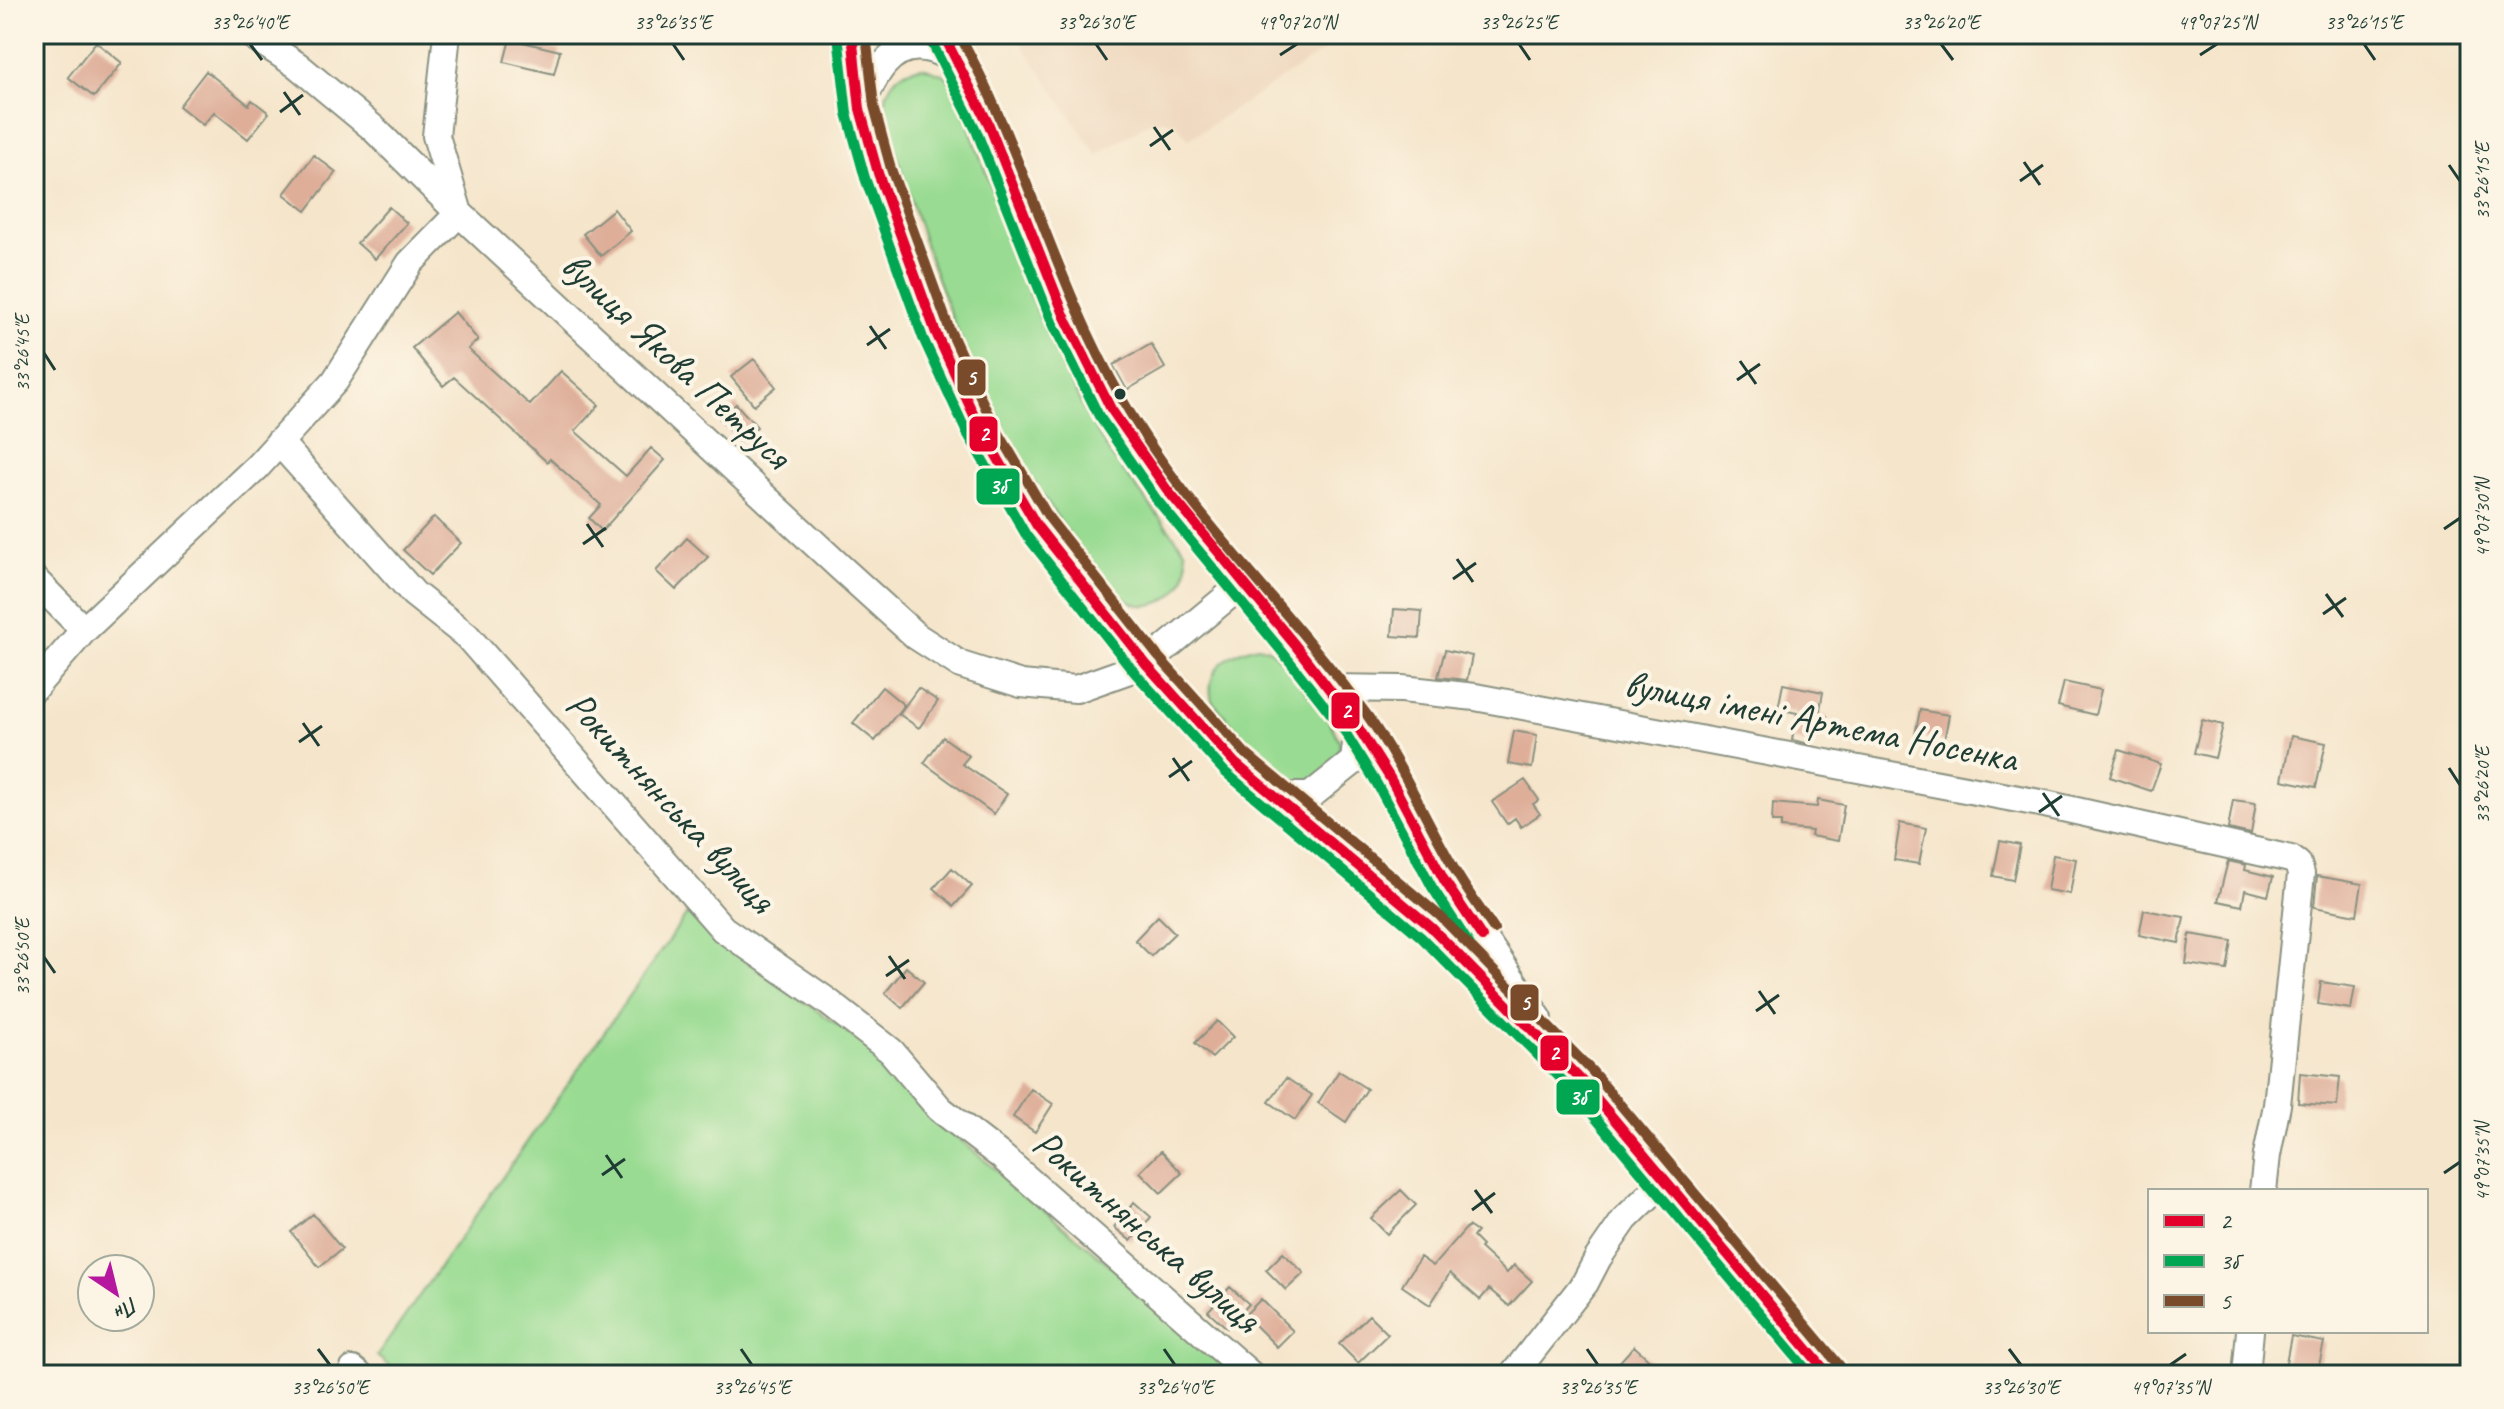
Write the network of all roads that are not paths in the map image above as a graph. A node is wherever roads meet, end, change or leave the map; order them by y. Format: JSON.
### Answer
{"nodes":[{"id":1,"x":250,"y":34,"type":"edge"},
{"id":2,"x":447,"y":34,"type":"edge"},
{"id":3,"x":852,"y":34,"type":"edge"},
{"id":4,"x":943,"y":34,"type":"edge"},
{"id":5,"x":963,"y":65,"type":"junction"},
{"id":6,"x":860,"y":109,"type":"junction"},
{"id":7,"x":459,"y":213,"type":"junction"},
{"id":8,"x":279,"y":442,"type":"junction"},
{"id":9,"x":34,"y":579,"type":"edge"},
{"id":10,"x":1244,"y":583,"type":"junction"},
{"id":11,"x":84,"y":630,"type":"junction"},
{"id":12,"x":1146,"y":664,"type":"junction"},
{"id":13,"x":34,"y":688,"type":"edge"},
{"id":14,"x":1330,"y":688,"type":"junction"},
{"id":15,"x":1358,"y":727,"type":"junction"},
{"id":16,"x":1262,"y":787,"type":"junction"},
{"id":17,"x":1582,"y":1081,"type":"junction"},
{"id":18,"x":1666,"y":1179,"type":"junction"},
{"id":19,"x":2263,"y":1189,"type":"edge"},
{"id":20,"x":2250,"y":1333,"type":"edge"},
{"id":21,"x":1251,"y":1375,"type":"edge"},
{"id":22,"x":1513,"y":1375,"type":"edge"},
{"id":23,"x":1829,"y":1375,"type":"edge"},
{"id":24,"x":2246,"y":1375,"type":"edge"}],
"edges":[{"from":1,"to":7,"type":"street","name":"вулиця Якова Петруся"},
{"from":2,"to":7,"type":"street"},
{"from":3,"to":6,"type":"street"},
{"from":4,"to":5,"type":"street"},
{"from":5,"to":6,"type":"street"},
{"from":5,"to":10,"type":"street"},
{"from":6,"to":12,"type":"street"},
{"from":7,"to":8,"type":"street"},
{"from":7,"to":12,"type":"street","name":"вулиця Якова Петруся"},
{"from":8,"to":11,"type":"street"},
{"from":8,"to":21,"type":"street","name":"Рокитнянська вулиця"},
{"from":9,"to":11,"type":"street"},
{"from":10,"to":12,"type":"street"},
{"from":10,"to":14,"type":"street"},
{"from":11,"to":13,"type":"street"},
{"from":12,"to":16,"type":"street"},
{"from":14,"to":15,"type":"street"},
{"from":14,"to":19,"type":"street","name":"вулиця імені Артема Носенка"},
{"from":15,"to":16,"type":"street"},
{"from":15,"to":17,"type":"street"},
{"from":16,"to":17,"type":"street"},
{"from":17,"to":18,"type":"street"},
{"from":18,"to":22,"type":"street"},
{"from":18,"to":23,"type":"street"},
{"from":20,"to":24,"type":"street"}]}
